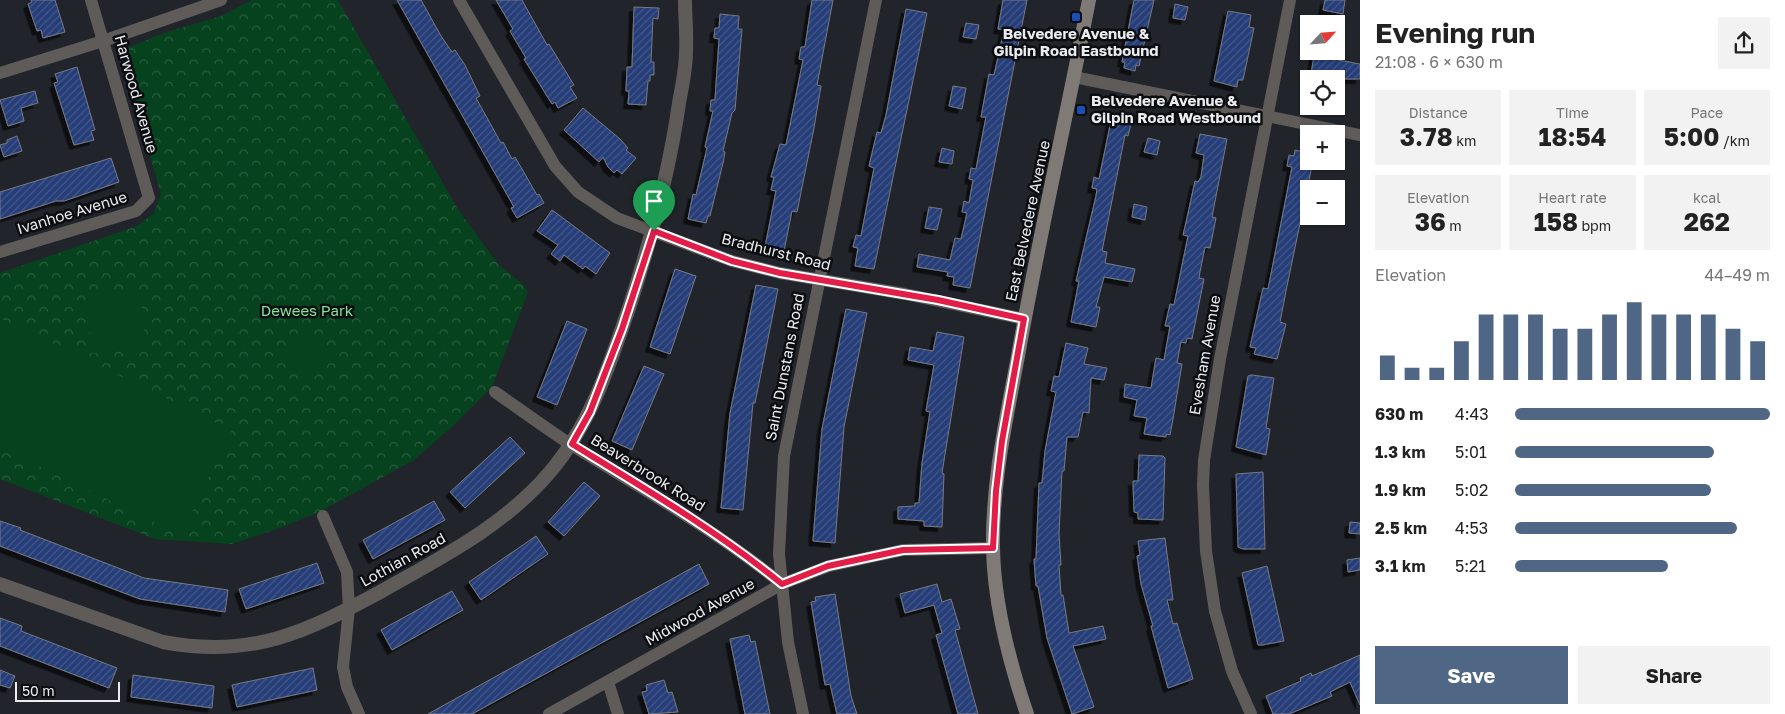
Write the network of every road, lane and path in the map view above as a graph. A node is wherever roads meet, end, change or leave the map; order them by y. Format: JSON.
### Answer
{"nodes":[{"id":1,"x":91,"y":0,"type":"edge"},
{"id":2,"x":221,"y":0,"type":"edge"},
{"id":3,"x":459,"y":0,"type":"edge"},
{"id":4,"x":684,"y":0,"type":"edge"},
{"id":5,"x":876,"y":0,"type":"edge"},
{"id":6,"x":1089,"y":0,"type":"edge"},
{"id":7,"x":1290,"y":0,"type":"edge"},
{"id":8,"x":103,"y":41,"type":"junction"},
{"id":9,"x":0,"y":73,"type":"edge"},
{"id":10,"x":1074,"y":77,"type":"junction"},
{"id":11,"x":1267,"y":116,"type":"junction"},
{"id":12,"x":1360,"y":135,"type":"edge"},
{"id":13,"x":149,"y":198,"type":"joint"},
{"id":14,"x":654,"y":231,"type":"junction"},
{"id":15,"x":0,"y":252,"type":"edge"},
{"id":16,"x":818,"y":280,"type":"junction"},
{"id":17,"x":1024,"y":319,"type":"junction"},
{"id":18,"x":495,"y":392,"type":"dead end"},
{"id":19,"x":572,"y":444,"type":"junction"},
{"id":20,"x":323,"y":516,"type":"dead end"},
{"id":21,"x":993,"y":548,"type":"junction"},
{"id":22,"x":0,"y":584,"type":"edge"},
{"id":23,"x":782,"y":584,"type":"junction"},
{"id":24,"x":349,"y":609,"type":"junction"},
{"id":25,"x":608,"y":682,"type":"junction"},
{"id":26,"x":359,"y":714,"type":"edge"},
{"id":27,"x":549,"y":714,"type":"edge"},
{"id":28,"x":618,"y":714,"type":"edge"},
{"id":29,"x":803,"y":714,"type":"edge"},
{"id":30,"x":1027,"y":714,"type":"edge"},
{"id":31,"x":1251,"y":714,"type":"edge"}],
"edges":[{"from":1,"to":8,"type":"street","name":"Harwood Avenue"},
{"from":2,"to":8,"type":"street"},
{"from":3,"to":14,"type":"street","name":"Bradhurst Road"},
{"from":4,"to":14,"type":"street","name":"Lothian Road"},
{"from":5,"to":16,"type":"street","name":"Saint Dunstans Road"},
{"from":6,"to":10,"type":"main road","name":"East Belvedere Avenue"},
{"from":7,"to":11,"type":"street","name":"Evesham Avenue"},
{"from":8,"to":9,"type":"street"},
{"from":8,"to":13,"type":"street","name":"Harwood Avenue"},
{"from":10,"to":11,"type":"street"},
{"from":10,"to":17,"type":"main road","name":"East Belvedere Avenue"},
{"from":11,"to":12,"type":"street"},
{"from":11,"to":31,"type":"street","name":"Evesham Avenue"},
{"from":13,"to":15,"type":"street","name":"Ivanhoe Avenue"},
{"from":14,"to":16,"type":"street","name":"Bradhurst Road"},
{"from":14,"to":19,"type":"street","name":"Lothian Road"},
{"from":16,"to":17,"type":"street","name":"Bradhurst Road"},
{"from":16,"to":23,"type":"street","name":"Saint Dunstans Road"},
{"from":17,"to":21,"type":"main road","name":"East Belvedere Avenue"},
{"from":18,"to":19,"type":"street","name":"Beaverbrook Road"},
{"from":19,"to":23,"type":"street","name":"Beaverbrook Road"},
{"from":19,"to":24,"type":"street","name":"Lothian Road"},
{"from":20,"to":24,"type":"street"},
{"from":21,"to":23,"type":"street","name":"Midwood Avenue"},
{"from":21,"to":30,"type":"main road","name":"East Belvedere Avenue"},
{"from":22,"to":24,"type":"street","name":"Lothian Road"},
{"from":23,"to":25,"type":"street","name":"Midwood Avenue"},
{"from":23,"to":29,"type":"street","name":"Saint Dunstans Road"},
{"from":24,"to":26,"type":"street"},
{"from":25,"to":27,"type":"street","name":"Midwood Avenue"},
{"from":25,"to":28,"type":"street"}]}
